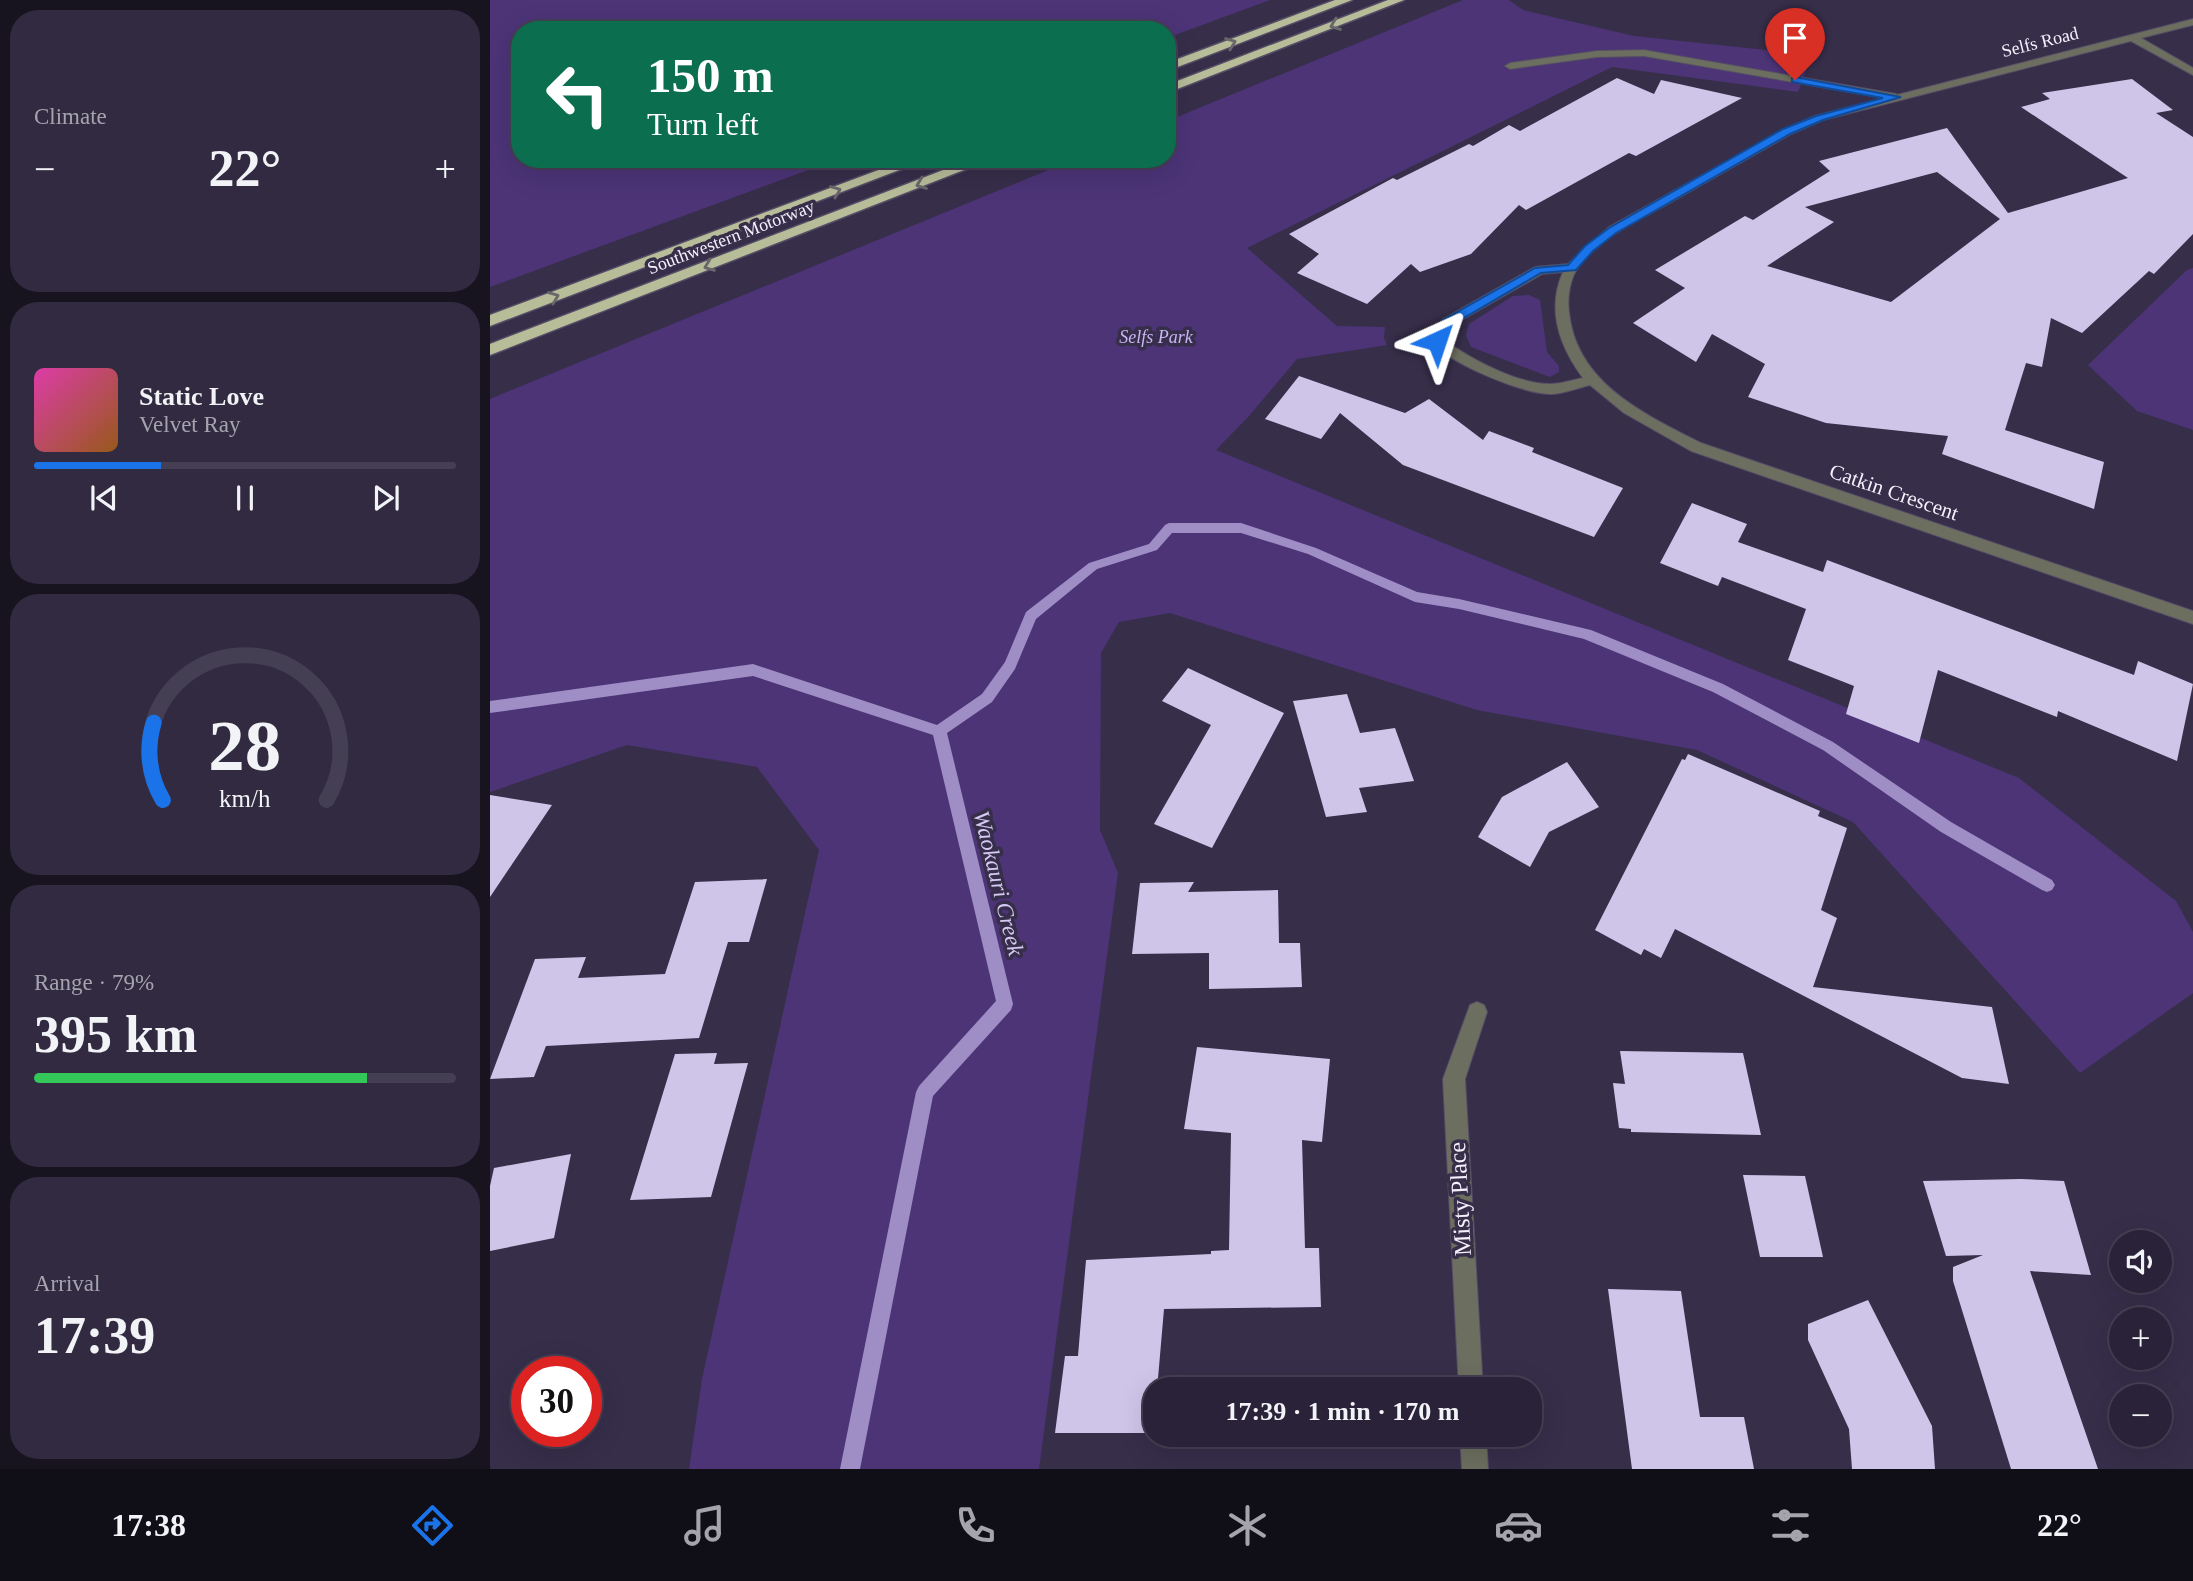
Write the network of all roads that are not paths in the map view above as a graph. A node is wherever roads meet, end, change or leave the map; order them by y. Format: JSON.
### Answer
{"nodes":[{"id":1,"x":1346,"y":0,"type":"edge"},
{"id":2,"x":1398,"y":0,"type":"edge"},
{"id":3,"x":2193,"y":22,"type":"edge"},
{"id":4,"x":2132,"y":37,"type":"junction"},
{"id":5,"x":1176,"y":64,"type":"edge"},
{"id":6,"x":1510,"y":66,"type":"dead end"},
{"id":7,"x":2193,"y":72,"type":"edge"},
{"id":8,"x":1176,"y":86,"type":"edge"},
{"id":9,"x":1896,"y":97,"type":"junction"},
{"id":10,"x":897,"y":168,"type":"edge"},
{"id":11,"x":962,"y":168,"type":"edge"},
{"id":12,"x":1572,"y":268,"type":"junction"},
{"id":13,"x":490,"y":321,"type":"edge"},
{"id":14,"x":490,"y":350,"type":"edge"},
{"id":15,"x":1594,"y":380,"type":"junction"},
{"id":16,"x":2193,"y":618,"type":"edge"},
{"id":17,"x":1477,"y":1012,"type":"dead end"},
{"id":18,"x":1470,"y":1377,"type":"edge"},
{"id":19,"x":1474,"y":1447,"type":"edge"},
{"id":20,"x":1475,"y":1469,"type":"edge"}],
"edges":[{"from":5,"to":1,"type":"highway","one_way":true},
{"from":2,"to":8,"type":"highway","one_way":true},
{"from":3,"to":4,"type":"street","name":"Selfs Road"},
{"from":4,"to":7,"type":"street"},
{"from":4,"to":9,"type":"street","name":"Selfs Road"},
{"from":6,"to":9,"type":"street"},
{"from":9,"to":12,"type":"street","name":"Catkin Crescent"},
{"from":13,"to":10,"type":"highway","name":"Southwestern Motorway","one_way":true},
{"from":11,"to":14,"type":"highway","name":"Southwestern Motorway","one_way":true},
{"from":12,"to":15,"type":"street","name":"Catkin Crescent"},
{"from":12,"to":15,"type":"street"},
{"from":15,"to":16,"type":"street","name":"Catkin Crescent"},
{"from":17,"to":18,"type":"street","name":"Misty Place"},
{"from":19,"to":20,"type":"street"}]}
